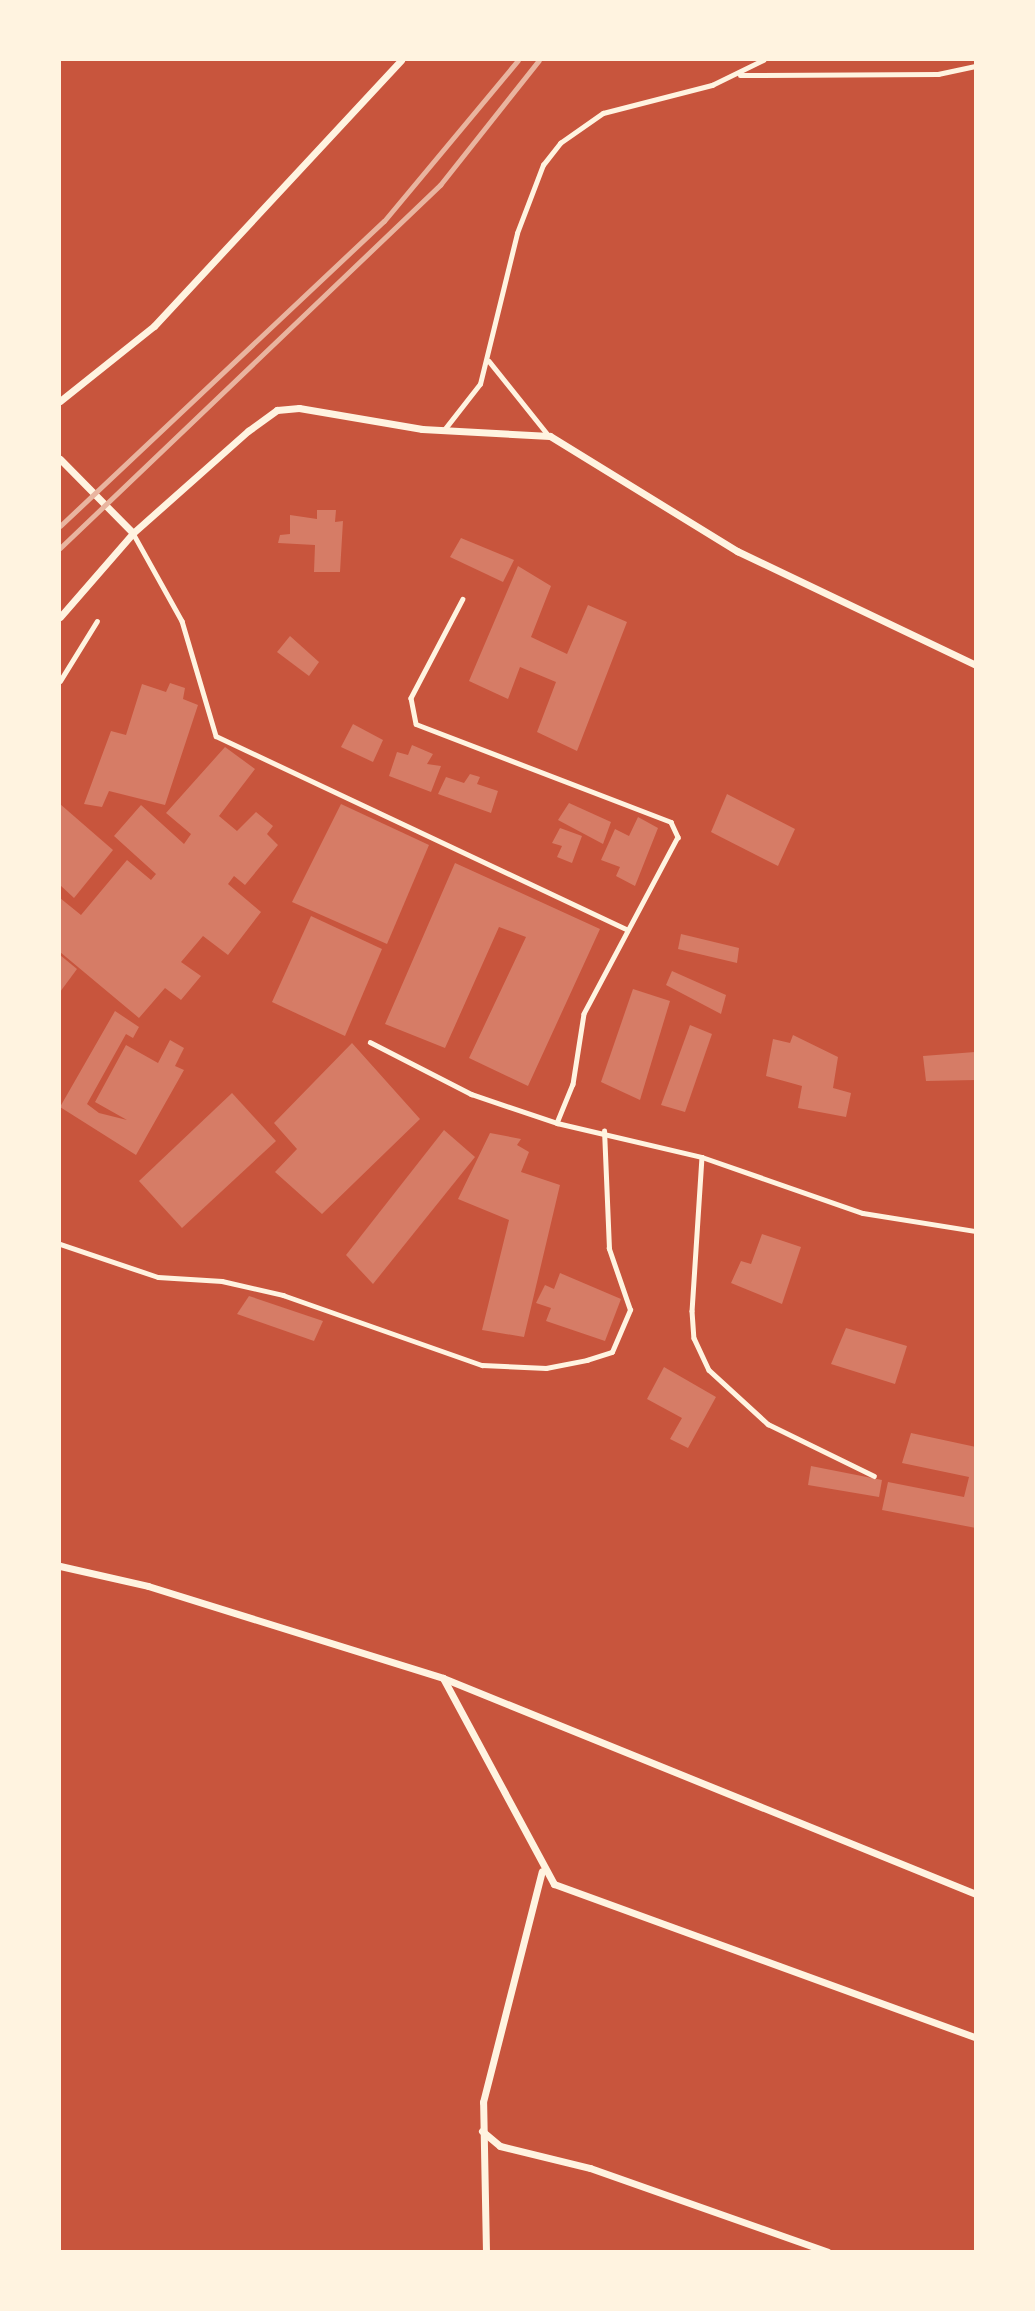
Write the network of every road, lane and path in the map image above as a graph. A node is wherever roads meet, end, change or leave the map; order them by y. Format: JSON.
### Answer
{"nodes":[{"id":1,"x":401,"y":60,"type":"edge"},
{"id":2,"x":763,"y":60,"type":"edge"},
{"id":3,"x":975,"y":66,"type":"edge"},
{"id":4,"x":739,"y":75,"type":"junction"},
{"id":5,"x":488,"y":360,"type":"junction"},
{"id":6,"x":60,"y":401,"type":"edge"},
{"id":7,"x":444,"y":431,"type":"junction"},
{"id":8,"x":550,"y":436,"type":"junction"},
{"id":9,"x":60,"y":459,"type":"edge"},
{"id":10,"x":133,"y":533,"type":"junction"},
{"id":11,"x":463,"y":599,"type":"dead end"},
{"id":12,"x":60,"y":617,"type":"edge"},
{"id":13,"x":97,"y":621,"type":"dead end"},
{"id":14,"x":975,"y":665,"type":"edge"},
{"id":15,"x":60,"y":681,"type":"edge"},
{"id":16,"x":626,"y":929,"type":"junction"},
{"id":17,"x":370,"y":1042,"type":"dead end"},
{"id":18,"x":558,"y":1122,"type":"junction"},
{"id":19,"x":604,"y":1131,"type":"junction"},
{"id":20,"x":702,"y":1157,"type":"junction"},
{"id":21,"x":975,"y":1231,"type":"edge"},
{"id":22,"x":60,"y":1244,"type":"edge"},
{"id":23,"x":874,"y":1476,"type":"dead end"},
{"id":24,"x":60,"y":1566,"type":"edge"},
{"id":25,"x":443,"y":1678,"type":"junction"},
{"id":26,"x":542,"y":1871,"type":"junction"},
{"id":27,"x":975,"y":1894,"type":"edge"},
{"id":28,"x":975,"y":2038,"type":"edge"},
{"id":29,"x":482,"y":2131,"type":"junction"},
{"id":30,"x":486,"y":2252,"type":"edge"},
{"id":31,"x":828,"y":2252,"type":"edge"}],
"edges":[{"from":1,"to":6,"type":"street"},
{"from":2,"to":4,"type":"lane"},
{"from":3,"to":4,"type":"lane"},
{"from":4,"to":5,"type":"lane"},
{"from":5,"to":7,"type":"lane"},
{"from":5,"to":8,"type":"lane"},
{"from":7,"to":8,"type":"street"},
{"from":7,"to":10,"type":"street"},
{"from":8,"to":14,"type":"street"},
{"from":9,"to":10,"type":"street"},
{"from":10,"to":12,"type":"street"},
{"from":10,"to":16,"type":"lane"},
{"from":11,"to":16,"type":"lane"},
{"from":13,"to":15,"type":"lane"},
{"from":16,"to":18,"type":"lane"},
{"from":17,"to":18,"type":"lane"},
{"from":18,"to":19,"type":"lane"},
{"from":19,"to":20,"type":"lane"},
{"from":19,"to":22,"type":"lane"},
{"from":20,"to":21,"type":"lane"},
{"from":20,"to":23,"type":"lane"},
{"from":24,"to":25,"type":"street"},
{"from":25,"to":26,"type":"street"},
{"from":25,"to":27,"type":"street"},
{"from":26,"to":28,"type":"street"},
{"from":26,"to":29,"type":"street"},
{"from":29,"to":30,"type":"street"},
{"from":29,"to":31,"type":"street"}]}
